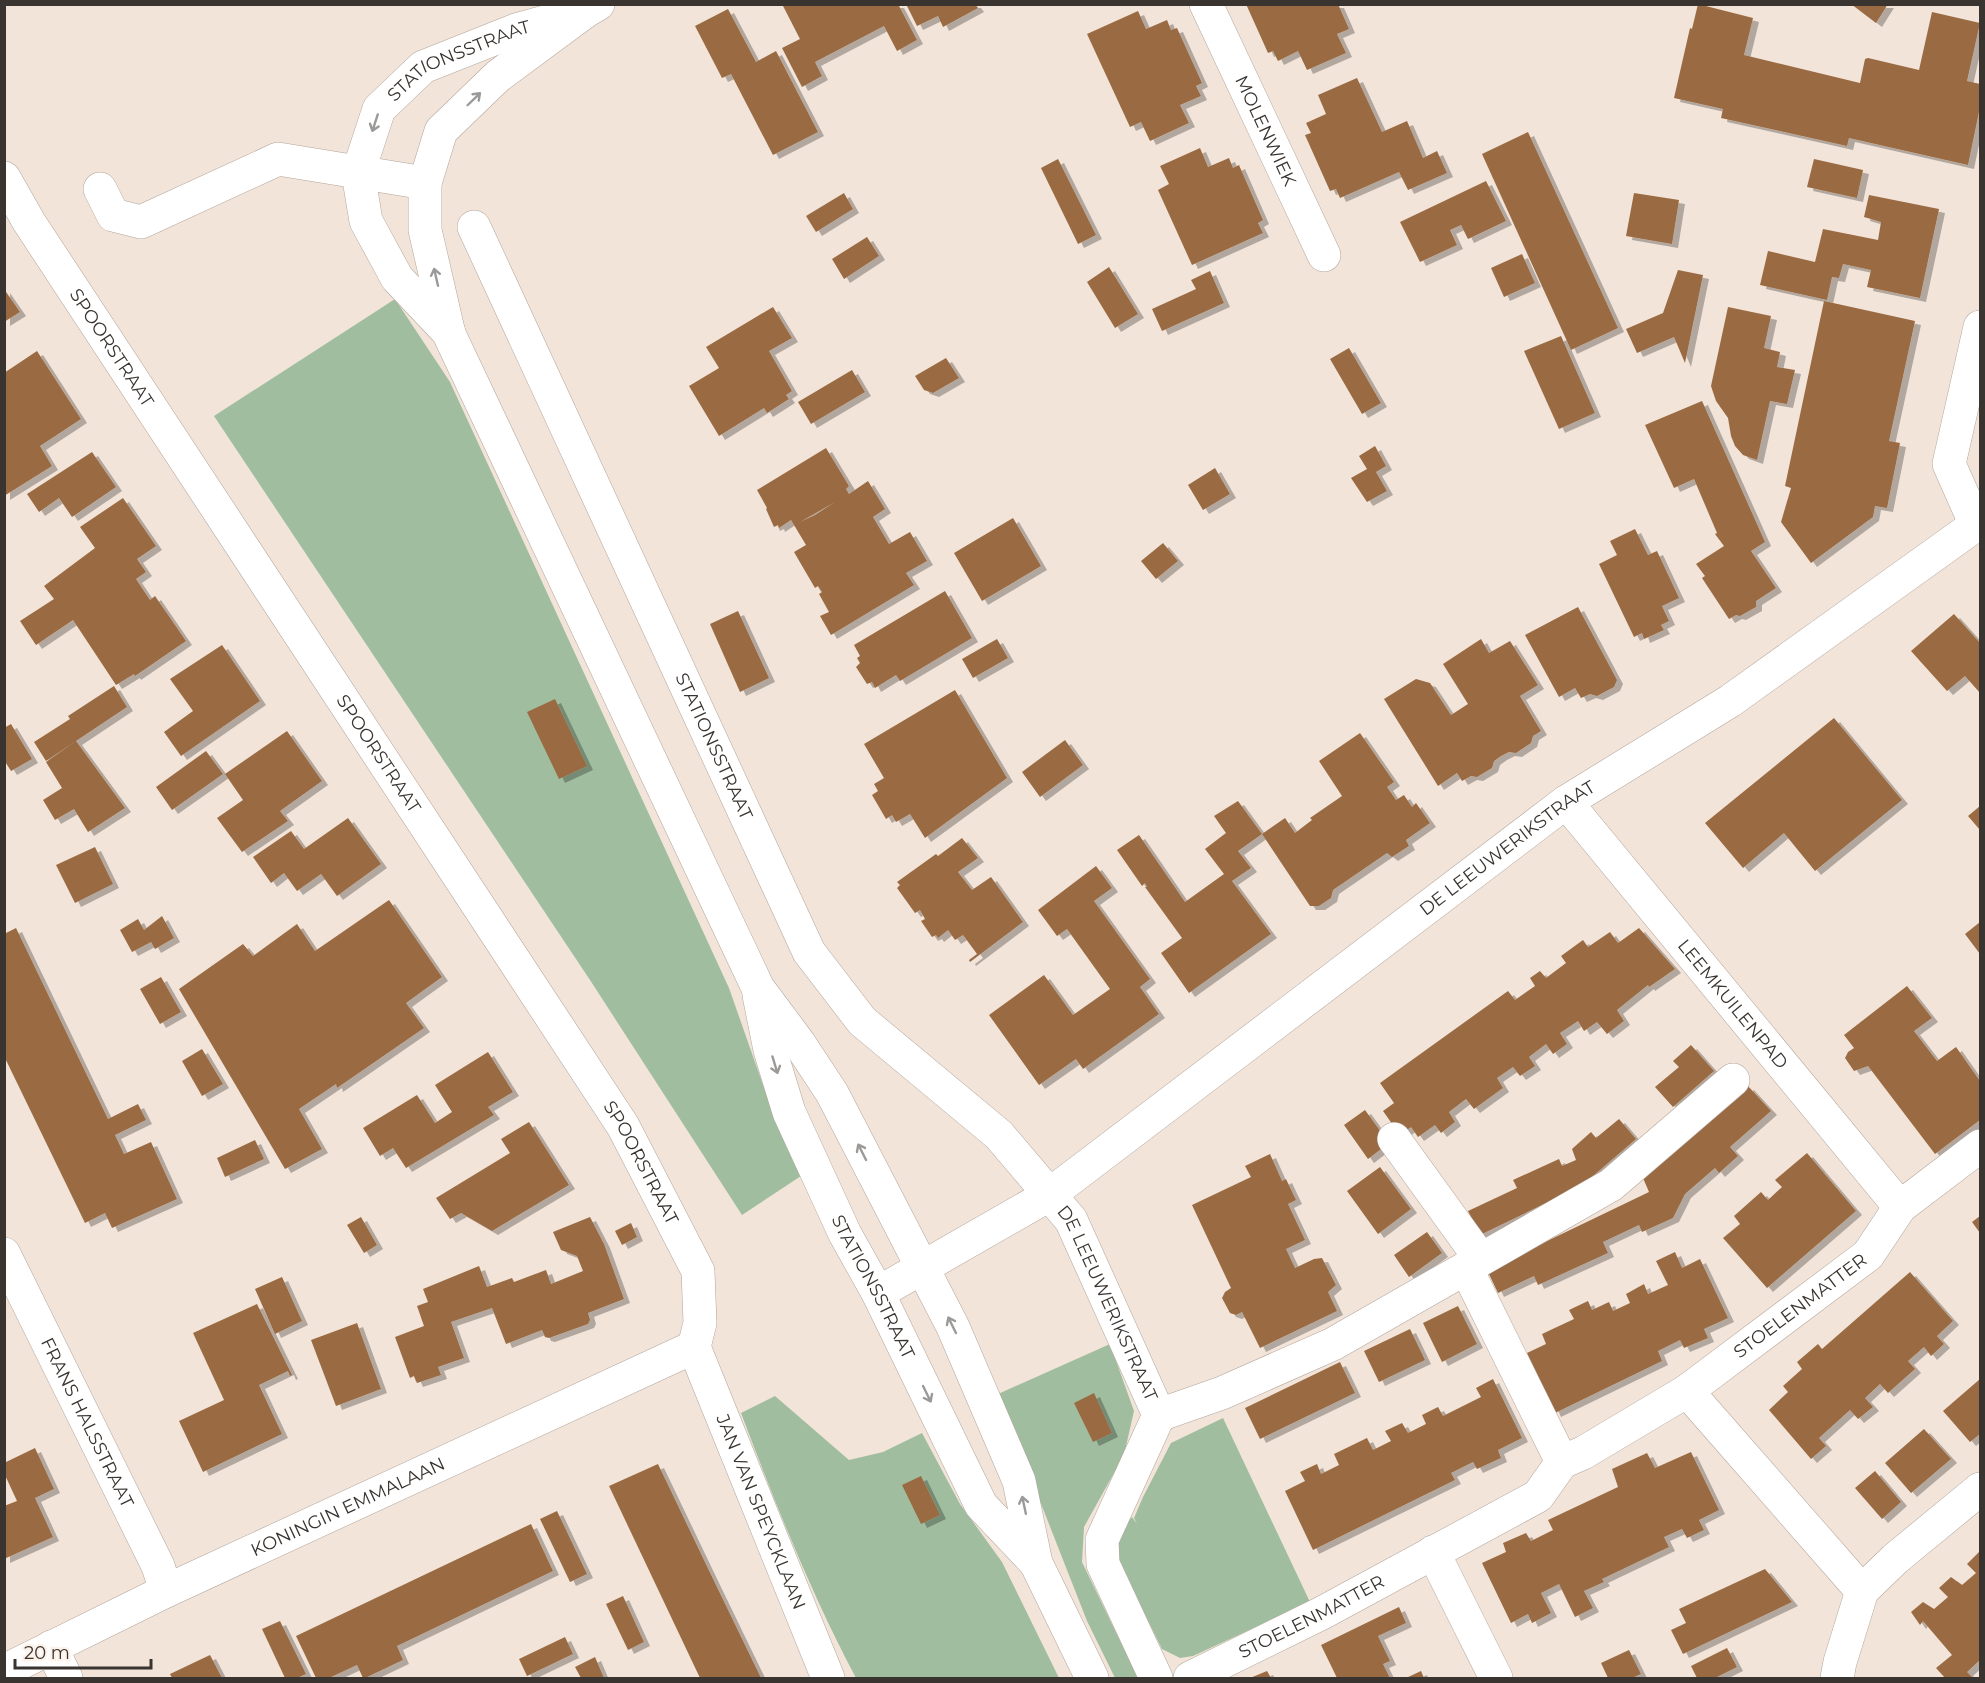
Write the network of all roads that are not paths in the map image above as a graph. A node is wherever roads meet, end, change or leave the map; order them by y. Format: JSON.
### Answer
{"nodes":[{"id":1,"x":1206,"y":4,"type":"edge"},
{"id":2,"x":592,"y":8,"type":"edge"},
{"id":3,"x":358,"y":173,"type":"junction"},
{"id":4,"x":4,"y":178,"type":"edge"},
{"id":5,"x":425,"y":183,"type":"junction"},
{"id":6,"x":100,"y":189,"type":"dead end"},
{"id":7,"x":474,"y":227,"type":"dead end"},
{"id":8,"x":1324,"y":255,"type":"dead end"},
{"id":9,"x":1980,"y":327,"type":"edge"},
{"id":10,"x":449,"y":334,"type":"junction"},
{"id":11,"x":1978,"y":524,"type":"edge"},
{"id":12,"x":1566,"y":802,"type":"junction"},
{"id":13,"x":758,"y":988,"type":"junction"},
{"id":14,"x":1732,"y":1080,"type":"dead end"},
{"id":15,"x":1394,"y":1139,"type":"dead end"},
{"id":16,"x":1980,"y":1146,"type":"edge"},
{"id":17,"x":1049,"y":1195,"type":"junction"},
{"id":18,"x":1900,"y":1208,"type":"junction"},
{"id":19,"x":4,"y":1254,"type":"edge"},
{"id":20,"x":1473,"y":1263,"type":"junction"},
{"id":21,"x":922,"y":1268,"type":"junction"},
{"id":22,"x":878,"y":1293,"type":"junction"},
{"id":23,"x":694,"y":1347,"type":"junction"},
{"id":24,"x":1687,"y":1391,"type":"junction"},
{"id":25,"x":1159,"y":1415,"type":"junction"},
{"id":26,"x":1562,"y":1462,"type":"junction"},
{"id":27,"x":1980,"y":1489,"type":"edge"},
{"id":28,"x":1433,"y":1552,"type":"junction"},
{"id":29,"x":1036,"y":1563,"type":"junction"},
{"id":30,"x":166,"y":1591,"type":"junction"},
{"id":31,"x":1862,"y":1592,"type":"junction"},
{"id":32,"x":51,"y":1647,"type":"junction"},
{"id":33,"x":4,"y":1671,"type":"edge"},
{"id":34,"x":1844,"y":1673,"type":"edge"},
{"id":35,"x":66,"y":1678,"type":"edge"},
{"id":36,"x":828,"y":1678,"type":"edge"},
{"id":37,"x":1092,"y":1678,"type":"edge"},
{"id":38,"x":1156,"y":1678,"type":"edge"},
{"id":39,"x":1190,"y":1678,"type":"edge"},
{"id":40,"x":1496,"y":1678,"type":"edge"}],
"edges":[{"from":1,"to":8,"type":"street","name":"MOLENWIEK"},
{"from":2,"to":3,"type":"street","name":"STATIONSSTRAAT","one_way":true},
{"from":5,"to":2,"type":"street","name":"STATIONSSTRAAT","one_way":true},
{"from":3,"to":5,"type":"street"},
{"from":3,"to":6,"type":"street"},
{"from":3,"to":10,"type":"street","name":"STATIONSSTRAAT"},
{"from":4,"to":23,"type":"street","name":"SPOORSTRAAT"},
{"from":10,"to":5,"type":"street","name":"STATIONSSTRAAT","one_way":true},
{"from":7,"to":17,"type":"street","name":"STATIONSSTRAAT"},
{"from":9,"to":11,"type":"street"},
{"from":10,"to":13,"type":"street","name":"STATIONSSTRAAT"},
{"from":11,"to":12,"type":"street","name":"DE LEEUWERIKSTRAAT"},
{"from":12,"to":17,"type":"street","name":"DE LEEUWERIKSTRAAT"},
{"from":12,"to":18,"type":"street","name":"LEEMKUILENPAD"},
{"from":21,"to":13,"type":"street","name":"STATIONSSTRAAT","one_way":true},
{"from":13,"to":22,"type":"street","name":"STATIONSSTRAAT","one_way":true},
{"from":14,"to":20,"type":"street"},
{"from":15,"to":20,"type":"street"},
{"from":16,"to":18,"type":"street","name":"STOELENMATTER"},
{"from":17,"to":21,"type":"street","name":"DE LEEUWERIKSTRAAT"},
{"from":17,"to":25,"type":"street","name":"DE LEEUWERIKSTRAAT"},
{"from":18,"to":24,"type":"street","name":"STOELENMATTER"},
{"from":19,"to":30,"type":"street","name":"FRANS HALSSTRAAT"},
{"from":20,"to":25,"type":"street"},
{"from":20,"to":26,"type":"street"},
{"from":21,"to":22,"type":"street","name":"DE LEEUWERIKSTRAAT"},
{"from":29,"to":21,"type":"street","name":"STATIONSSTRAAT","one_way":true},
{"from":22,"to":29,"type":"street","name":"STATIONSSTRAAT","one_way":true},
{"from":23,"to":30,"type":"street","name":"KONINGIN EMMALAAN"},
{"from":23,"to":36,"type":"street","name":"JAN VAN SPEYCKLAAN"},
{"from":24,"to":26,"type":"street","name":"STOELENMATTER"},
{"from":24,"to":31,"type":"street"},
{"from":25,"to":38,"type":"street"},
{"from":26,"to":28,"type":"street","name":"STOELENMATTER"},
{"from":27,"to":31,"type":"street"},
{"from":28,"to":39,"type":"street","name":"STOELENMATTER"},
{"from":28,"to":40,"type":"street"},
{"from":29,"to":37,"type":"street","name":"STATIONSSTRAAT"},
{"from":30,"to":32,"type":"street","name":"KONINGIN EMMALAAN"},
{"from":31,"to":34,"type":"street"},
{"from":32,"to":33,"type":"street","name":"KONINGIN EMMALAAN"},
{"from":32,"to":35,"type":"street"}]}
